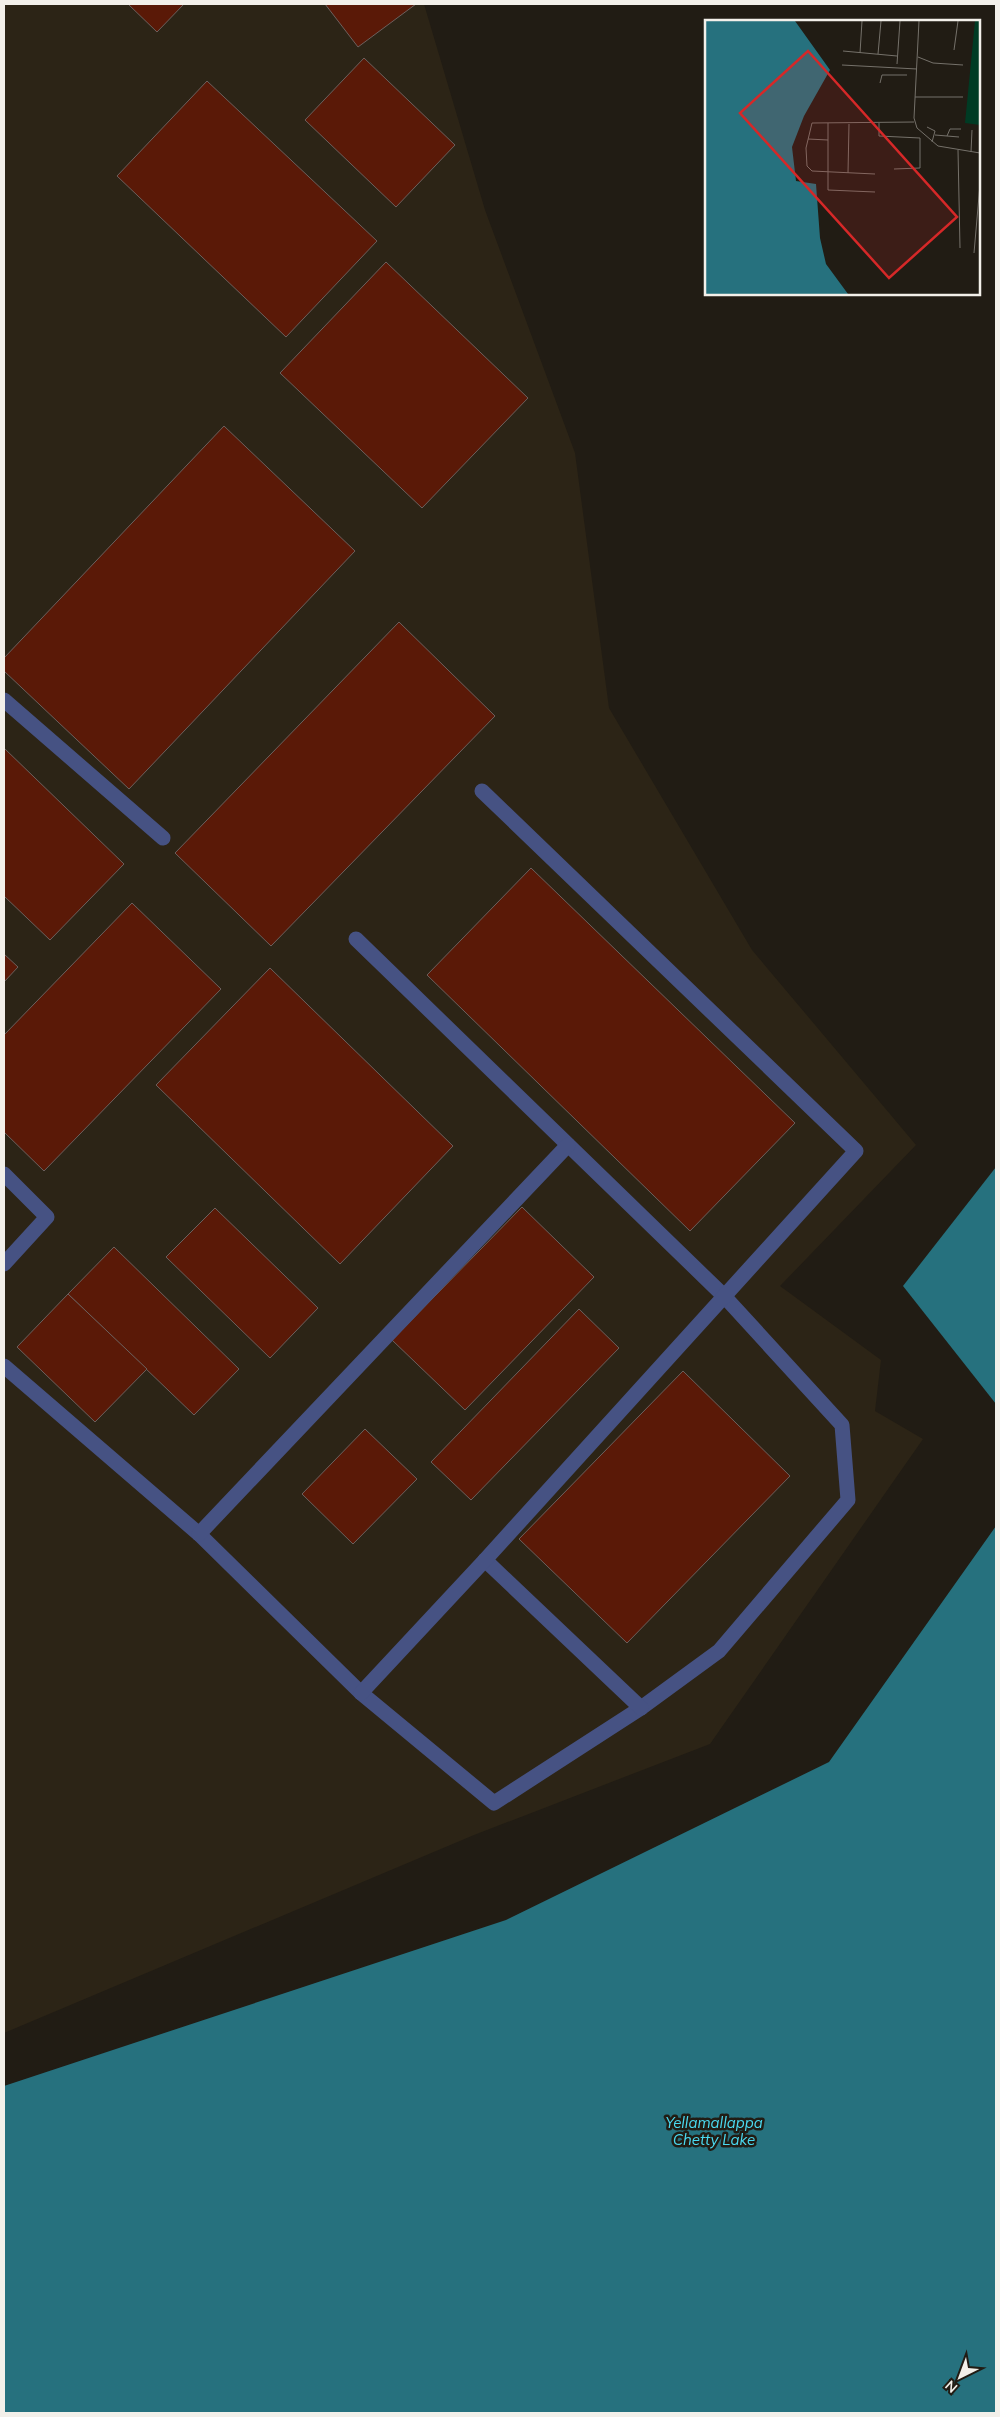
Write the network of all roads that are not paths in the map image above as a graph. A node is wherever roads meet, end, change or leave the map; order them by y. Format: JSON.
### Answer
{"nodes":[{"id":1,"x":4,"y":700,"type":"edge"},
{"id":2,"x":482,"y":791,"type":"dead end"},
{"id":3,"x":163,"y":838,"type":"dead end"},
{"id":4,"x":356,"y":939,"type":"dead end"},
{"id":5,"x":568,"y":1145,"type":"junction"},
{"id":6,"x":4,"y":1174,"type":"edge"},
{"id":7,"x":4,"y":1264,"type":"edge"},
{"id":8,"x":724,"y":1296,"type":"junction"},
{"id":9,"x":4,"y":1366,"type":"edge"},
{"id":10,"x":199,"y":1534,"type":"junction"},
{"id":11,"x":485,"y":1560,"type":"junction"},
{"id":12,"x":360,"y":1693,"type":"junction"},
{"id":13,"x":641,"y":1708,"type":"junction"}],
"edges":[{"from":1,"to":3,"type":"lane"},
{"from":2,"to":8,"type":"lane"},
{"from":4,"to":5,"type":"lane"},
{"from":5,"to":8,"type":"lane"},
{"from":5,"to":10,"type":"lane"},
{"from":6,"to":7,"type":"lane"},
{"from":8,"to":11,"type":"lane"},
{"from":8,"to":13,"type":"lane"},
{"from":9,"to":10,"type":"lane"},
{"from":10,"to":12,"type":"lane"},
{"from":11,"to":12,"type":"lane"},
{"from":11,"to":13,"type":"lane"},
{"from":12,"to":13,"type":"lane"}]}
